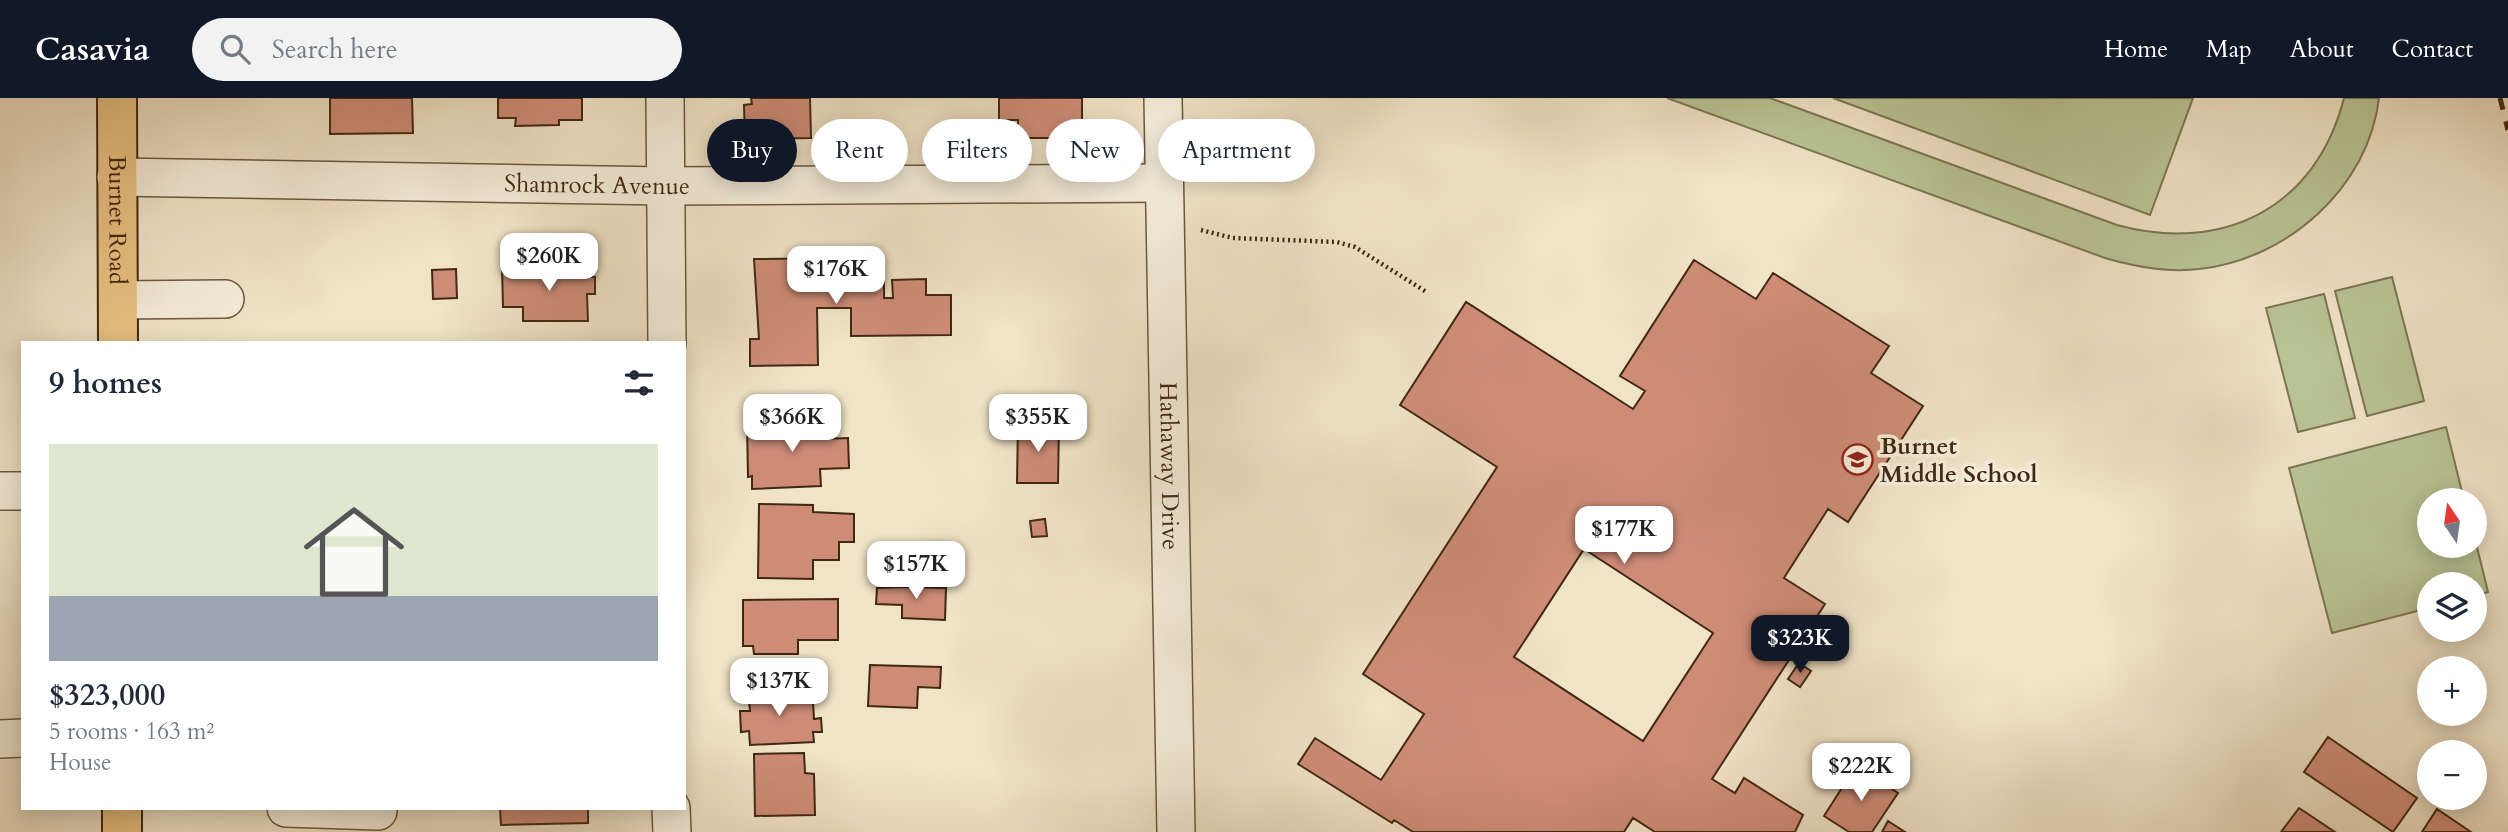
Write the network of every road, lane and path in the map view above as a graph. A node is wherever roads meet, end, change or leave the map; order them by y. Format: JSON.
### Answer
{"nodes":[{"id":1,"x":117,"y":98,"type":"edge"},
{"id":2,"x":665,"y":98,"type":"edge"},
{"id":3,"x":1163,"y":98,"type":"edge"},
{"id":4,"x":117,"y":177,"type":"junction"},
{"id":5,"x":1163,"y":183,"type":"junction"},
{"id":6,"x":665,"y":186,"type":"junction"},
{"id":7,"x":1197,"y":230,"type":"dead end"},
{"id":8,"x":1428,"y":293,"type":"dead end"},
{"id":9,"x":225,"y":299,"type":"dead end"},
{"id":10,"x":118,"y":300,"type":"junction"},
{"id":11,"x":118,"y":341,"type":"edge"},
{"id":12,"x":667,"y":341,"type":"edge"},
{"id":13,"x":0,"y":491,"type":"edge"},
{"id":14,"x":21,"y":491,"type":"edge"},
{"id":15,"x":21,"y":738,"type":"edge"},
{"id":16,"x":0,"y":739,"type":"edge"},
{"id":17,"x":122,"y":810,"type":"edge"},
{"id":18,"x":348,"y":810,"type":"edge"},
{"id":19,"x":671,"y":810,"type":"edge"},
{"id":20,"x":379,"y":811,"type":"dead end"},
{"id":21,"x":122,"y":832,"type":"edge"},
{"id":22,"x":671,"y":832,"type":"edge"},
{"id":23,"x":1176,"y":832,"type":"edge"}],
"edges":[{"from":1,"to":4,"type":"main road","name":"Burnet Road"},
{"from":2,"to":6,"type":"street"},
{"from":3,"to":5,"type":"street","name":"Hathaway Drive"},
{"from":4,"to":6,"type":"street","name":"Shamrock Avenue"},
{"from":4,"to":10,"type":"main road","name":"Burnet Road"},
{"from":5,"to":6,"type":"street","name":"Shamrock Avenue"},
{"from":5,"to":23,"type":"street","name":"Hathaway Drive"},
{"from":6,"to":12,"type":"street"},
{"from":7,"to":8,"type":"path"},
{"from":9,"to":10,"type":"street"},
{"from":10,"to":11,"type":"main road","name":"Burnet Road"},
{"from":13,"to":14,"type":"street"},
{"from":15,"to":16,"type":"street"},
{"from":17,"to":21,"type":"main road"},
{"from":18,"to":20,"type":"street"},
{"from":19,"to":22,"type":"street"}]}
